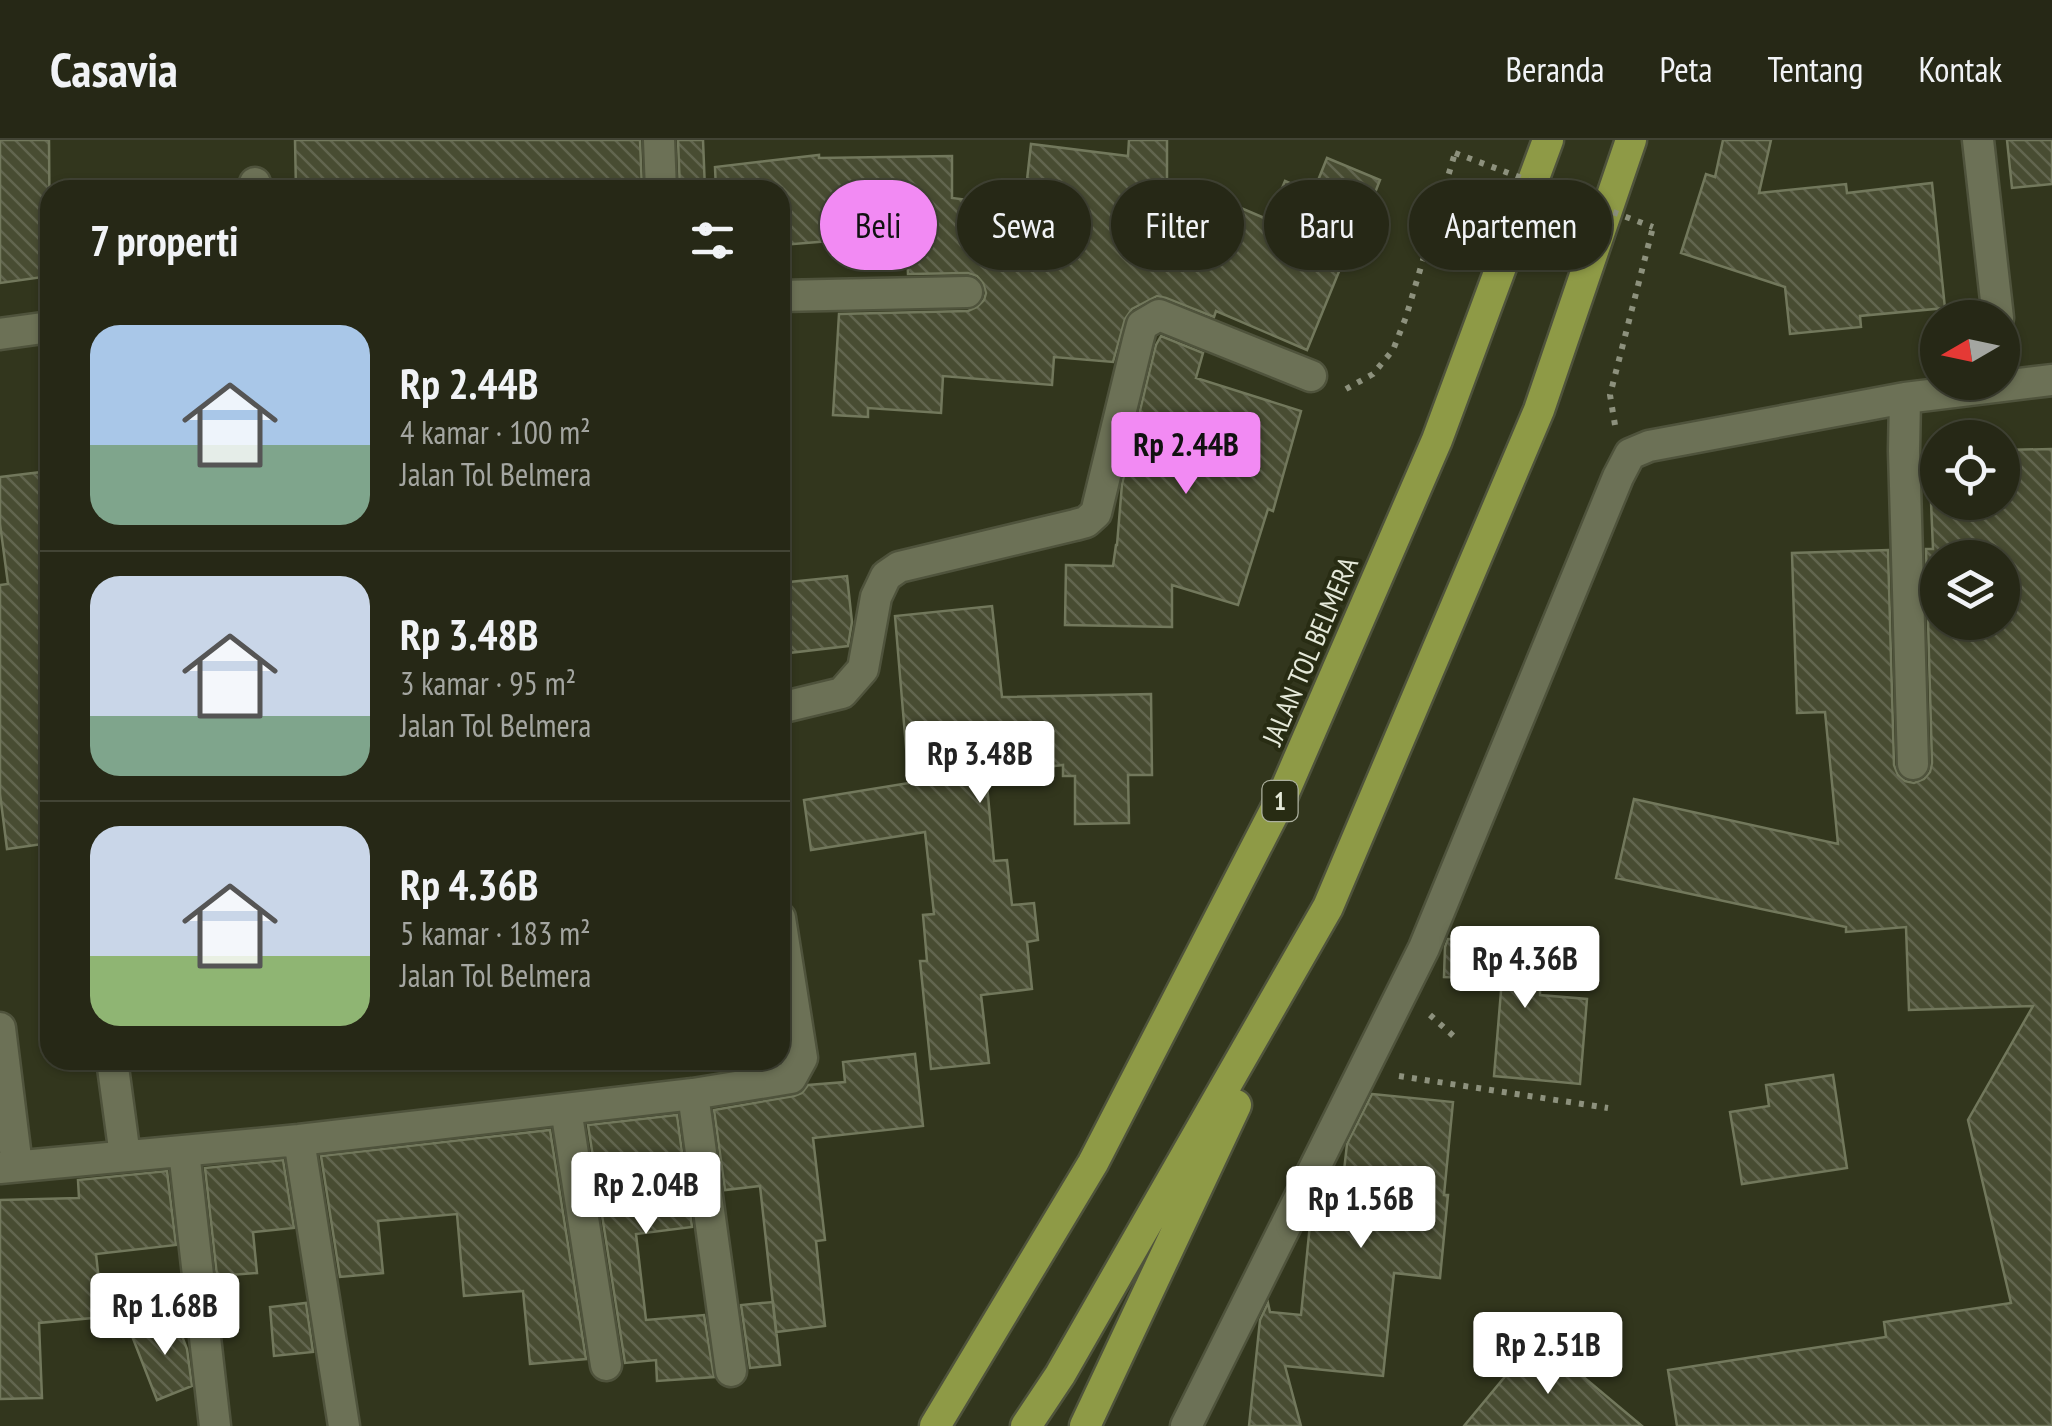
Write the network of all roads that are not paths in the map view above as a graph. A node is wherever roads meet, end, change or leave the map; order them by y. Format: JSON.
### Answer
{"nodes":[{"id":1,"x":659,"y":140,"type":"edge"},
{"id":2,"x":1548,"y":140,"type":"edge"},
{"id":3,"x":1631,"y":140,"type":"edge"},
{"id":4,"x":1978,"y":140,"type":"edge"},
{"id":5,"x":660,"y":180,"type":"edge"},
{"id":6,"x":967,"y":292,"type":"dead end"},
{"id":7,"x":790,"y":296,"type":"edge"},
{"id":8,"x":1996,"y":300,"type":"edge"},
{"id":9,"x":40,"y":328,"type":"edge"},
{"id":10,"x":0,"y":334,"type":"edge"},
{"id":11,"x":2020,"y":375,"type":"edge"},
{"id":12,"x":1311,"y":376,"type":"road end"},
{"id":13,"x":2052,"y":380,"type":"edge"},
{"id":14,"x":1920,"y":394,"type":"edge"},
{"id":15,"x":1905,"y":398,"type":"junction"},
{"id":16,"x":790,"y":706,"type":"edge"},
{"id":17,"x":1914,"y":764,"type":"dead end"},
{"id":18,"x":1328,"y":908,"type":"junction"},
{"id":19,"x":790,"y":982,"type":"edge"},
{"id":20,"x":0,"y":1028,"type":"edge"},
{"id":21,"x":113,"y":1070,"type":"edge"},
{"id":22,"x":693,"y":1094,"type":"junction"},
{"id":23,"x":566,"y":1110,"type":"junction"},
{"id":24,"x":299,"y":1140,"type":"junction"},
{"id":25,"x":184,"y":1151,"type":"junction"},
{"id":26,"x":126,"y":1156,"type":"junction"},
{"id":27,"x":8,"y":1167,"type":"edge"},
{"id":28,"x":606,"y":1366,"type":"dead end"},
{"id":29,"x":731,"y":1371,"type":"dead end"},
{"id":30,"x":215,"y":1426,"type":"edge"},
{"id":31,"x":344,"y":1426,"type":"edge"},
{"id":32,"x":935,"y":1426,"type":"edge"},
{"id":33,"x":1026,"y":1426,"type":"edge"},
{"id":34,"x":1084,"y":1426,"type":"edge"},
{"id":35,"x":1186,"y":1426,"type":"edge"}],
"edges":[{"from":1,"to":5,"type":"street"},
{"from":2,"to":32,"type":"highway","name":"JALAN TOL BELMERA","number":"1"},
{"from":3,"to":18,"type":"highway"},
{"from":4,"to":8,"type":"street"},
{"from":6,"to":7,"type":"street"},
{"from":9,"to":10,"type":"street"},
{"from":11,"to":13,"type":"street"},
{"from":12,"to":16,"type":"street"},
{"from":14,"to":15,"type":"street"},
{"from":15,"to":17,"type":"street"},
{"from":15,"to":35,"type":"street"},
{"from":18,"to":33,"type":"highway"},
{"from":18,"to":34,"type":"highway"},
{"from":19,"to":22,"type":"street"},
{"from":20,"to":27,"type":"street"},
{"from":21,"to":26,"type":"street"},
{"from":22,"to":23,"type":"street"},
{"from":22,"to":29,"type":"street"},
{"from":23,"to":24,"type":"street"},
{"from":23,"to":28,"type":"street"},
{"from":24,"to":25,"type":"street"},
{"from":24,"to":31,"type":"street"},
{"from":25,"to":26,"type":"street"},
{"from":25,"to":30,"type":"street"},
{"from":26,"to":27,"type":"street"}]}
